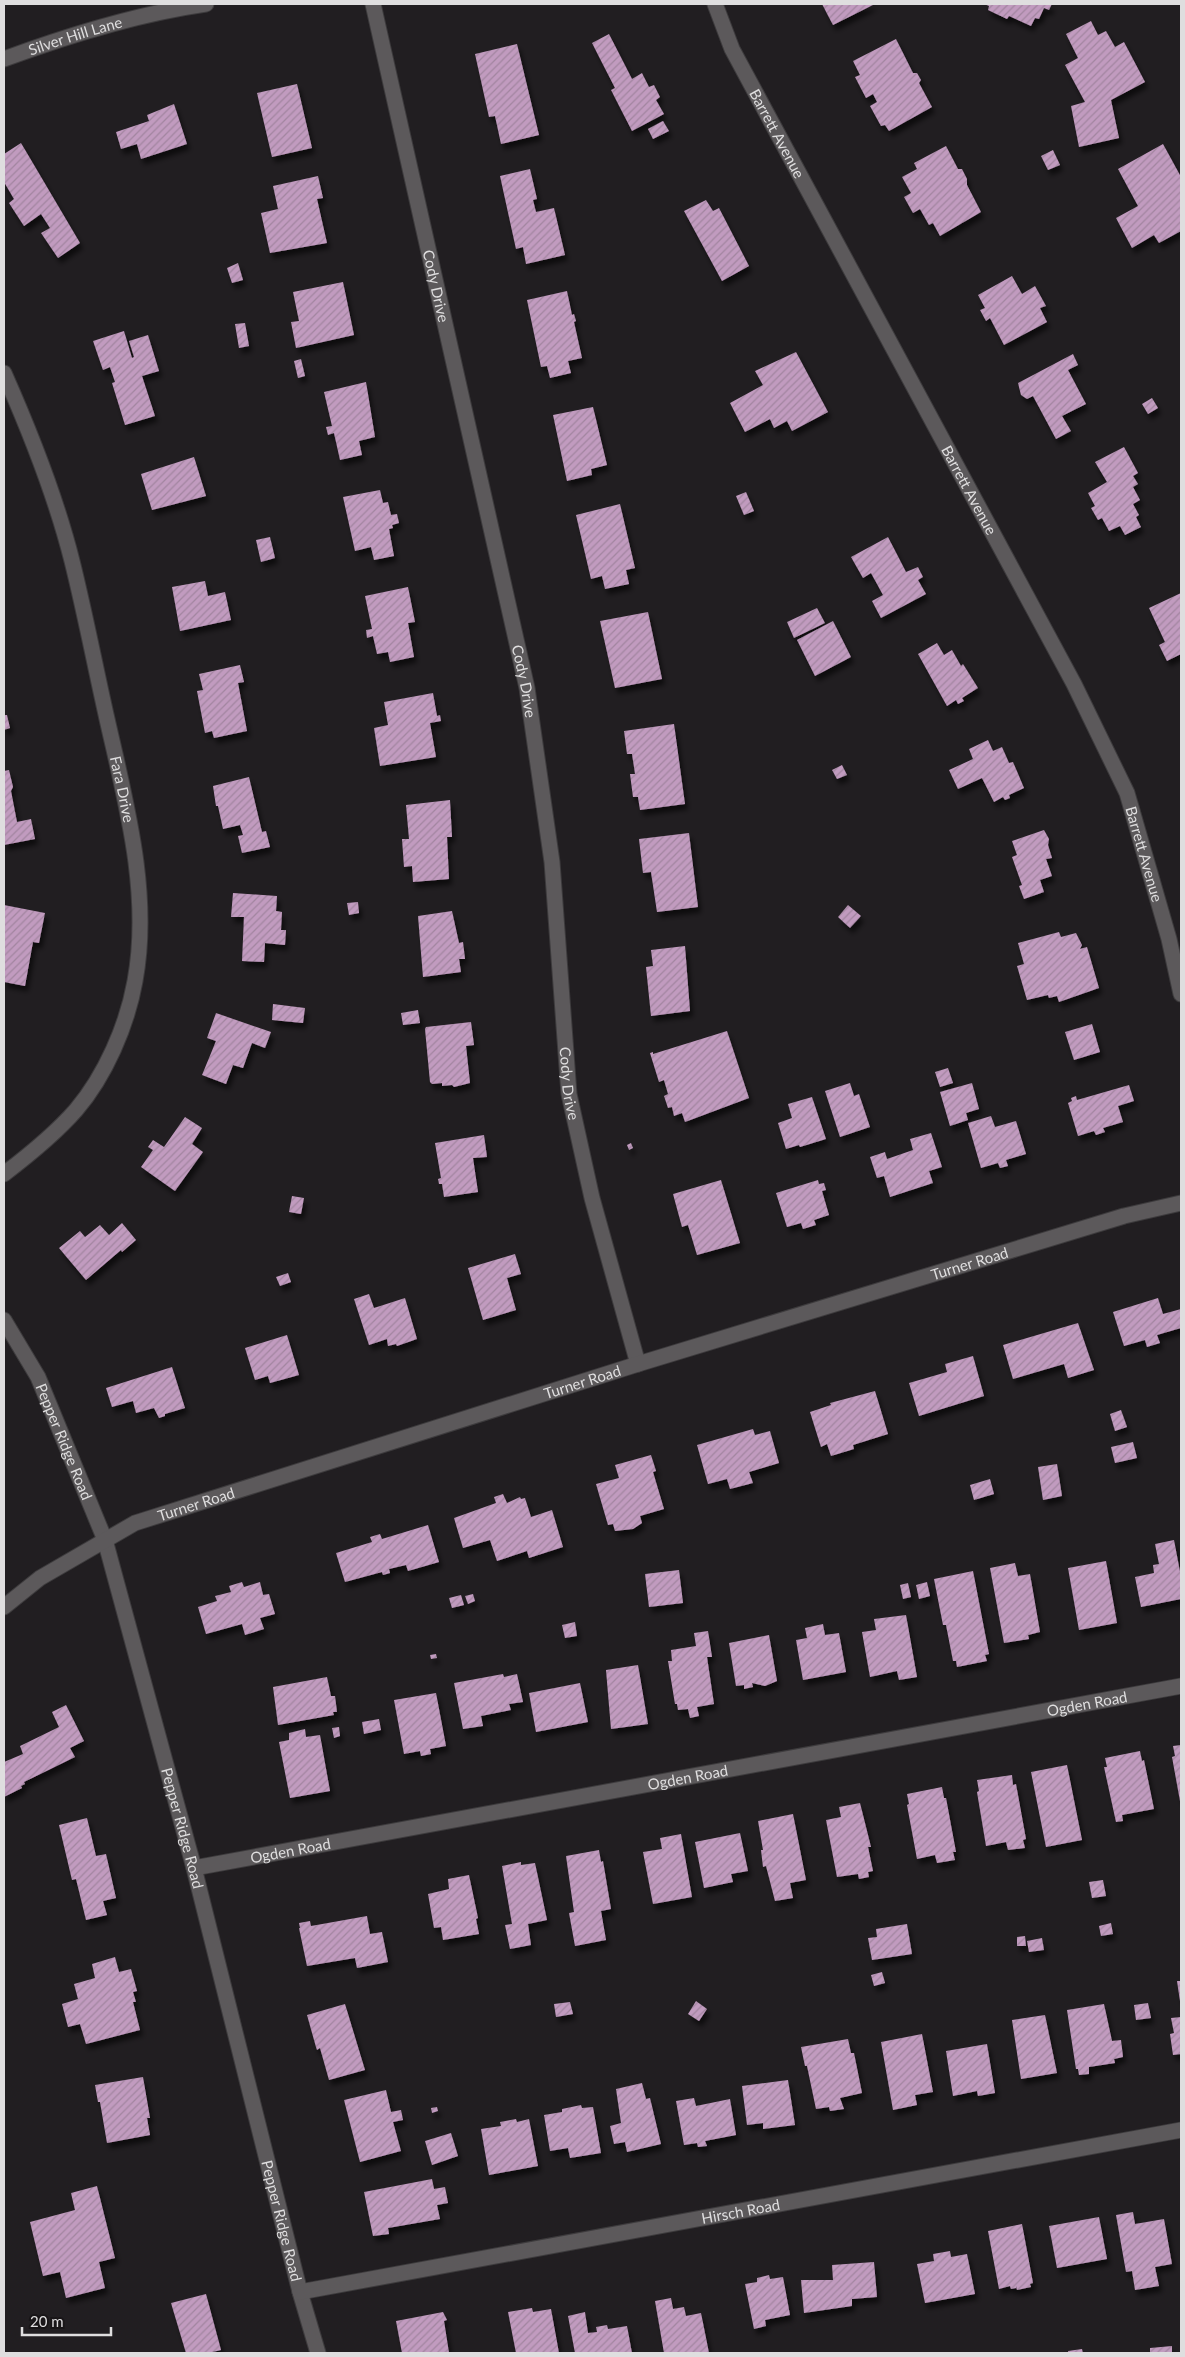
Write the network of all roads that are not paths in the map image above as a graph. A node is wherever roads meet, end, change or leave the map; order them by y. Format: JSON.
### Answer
{"nodes":[{"id":1,"x":206,"y":4,"type":"edge"},
{"id":2,"x":373,"y":4,"type":"edge"},
{"id":3,"x":715,"y":4,"type":"edge"},
{"id":4,"x":4,"y":59,"type":"edge"},
{"id":5,"x":4,"y":373,"type":"edge"},
{"id":6,"x":1181,"y":994,"type":"edge"},
{"id":7,"x":4,"y":1174,"type":"edge"},
{"id":8,"x":1181,"y":1203,"type":"edge"},
{"id":9,"x":4,"y":1320,"type":"edge"},
{"id":10,"x":638,"y":1364,"type":"junction"},
{"id":11,"x":106,"y":1540,"type":"junction"},
{"id":12,"x":4,"y":1607,"type":"edge"},
{"id":13,"x":1181,"y":1686,"type":"edge"},
{"id":14,"x":194,"y":1868,"type":"junction"},
{"id":15,"x":1181,"y":2130,"type":"edge"},
{"id":16,"x":300,"y":2292,"type":"junction"},
{"id":17,"x":318,"y":2353,"type":"edge"}],
"edges":[{"from":1,"to":4,"type":"street","name":"Silver Hill Lane"},
{"from":2,"to":10,"type":"street","name":"Cody Drive"},
{"from":3,"to":6,"type":"street","name":"Barrett Avenue"},
{"from":5,"to":7,"type":"street","name":"Fara Drive"},
{"from":8,"to":10,"type":"street","name":"Turner Road"},
{"from":9,"to":11,"type":"street","name":"Pepper Ridge Road"},
{"from":10,"to":11,"type":"street","name":"Turner Road"},
{"from":11,"to":12,"type":"street","name":"Turner Road"},
{"from":11,"to":14,"type":"street","name":"Pepper Ridge Road"},
{"from":13,"to":14,"type":"street","name":"Ogden Road"},
{"from":14,"to":16,"type":"street","name":"Pepper Ridge Road"},
{"from":15,"to":16,"type":"street","name":"Hirsch Road"},
{"from":16,"to":17,"type":"street","name":"Pepper Ridge Road"}]}
